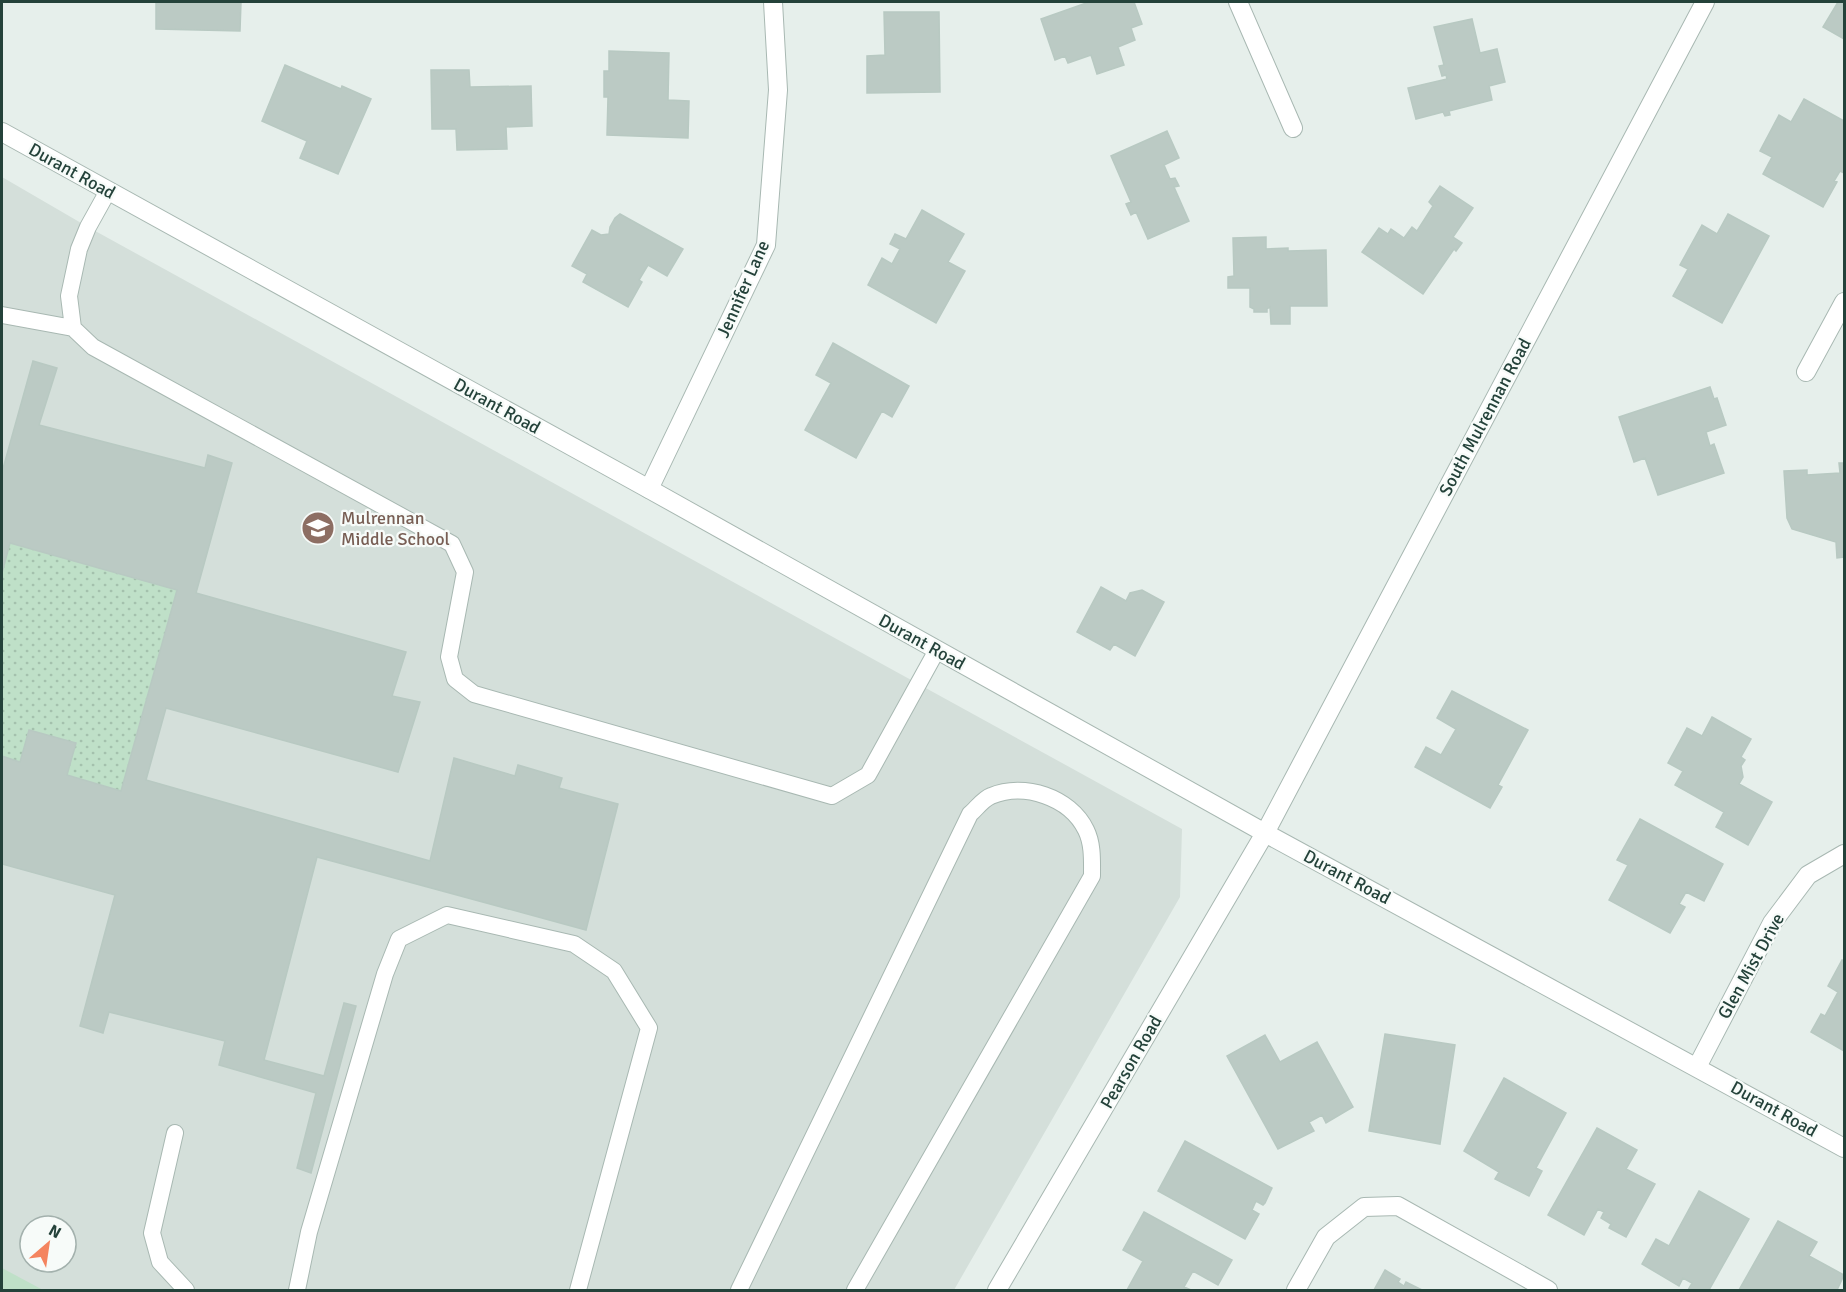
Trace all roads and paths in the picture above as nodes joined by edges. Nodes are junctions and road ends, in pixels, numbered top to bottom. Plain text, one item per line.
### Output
1 (773, 2) edge
2 (1238, 2) edge
3 (1705, 2) edge
4 (1293, 128) dead end
5 (2, 132) edge
6 (108, 191) junction
7 (1845, 302) edge
8 (2, 315) edge
9 (73, 328) junction
10 (1806, 372) dead end
11 (649, 489) junction
12 (937, 650) junction
13 (1265, 833) junction
14 (1845, 854) edge
15 (1697, 1067) junction
16 (175, 1133) dead end
17 (1845, 1148) edge
18 (186, 1290) edge
19 (297, 1290) edge
20 (578, 1290) edge
21 (740, 1290) edge
22 (855, 1290) edge
23 (997, 1290) edge
24 (1296, 1290) edge
25 (1548, 1290) edge

1 - 11 street, Jennifer Lane
2 - 4 street
3 - 13 street, South Mulrennan Road
5 - 6 street, Durant Road
6 - 9 lane
6 - 11 street, Durant Road
7 - 10 street
8 - 9 lane
9 - 12 lane
11 - 12 street, Durant Road
12 - 13 street, Durant Road
13 - 15 street, Durant Road
13 - 23 street, Pearson Road
14 - 15 street, Glen Mist Drive
15 - 17 street, Durant Road
16 - 18 lane
19 - 20 lane
21 - 22 lane
24 - 25 street

